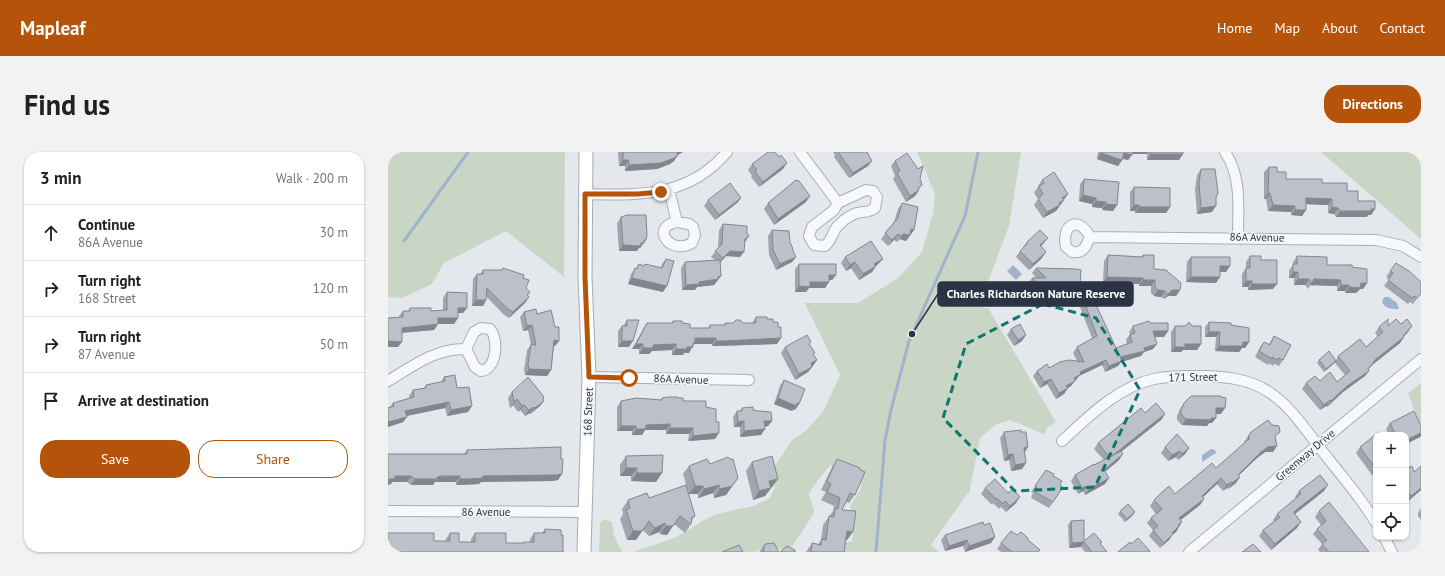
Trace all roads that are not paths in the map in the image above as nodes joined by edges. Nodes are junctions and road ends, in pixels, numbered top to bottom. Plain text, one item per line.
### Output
1 (586, 152) edge
2 (727, 152) edge
3 (800, 152) edge
4 (1225, 152) edge
5 (668, 190) junction
6 (585, 194) junction
7 (838, 203) junction
8 (677, 222) dead end
9 (1090, 237) dead end
10 (1238, 237) junction
11 (1421, 257) edge
12 (466, 349) dead end
13 (1421, 359) edge
14 (589, 377) junction
15 (749, 380) dead end
16 (388, 381) edge
17 (1062, 441) dead end
18 (1317, 445) junction
19 (388, 512) edge
20 (584, 512) junction
21 (1373, 519) edge
22 (1386, 540) edge
23 (584, 552) edge
24 (1189, 552) edge
25 (1392, 552) edge

1 - 6 main road, 168 Street
2 - 5 street
3 - 7 street
4 - 10 street
5 - 6 street
5 - 8 street
6 - 14 main road, 168 Street
7 - 7 street
9 - 10 street, 86A Avenue
10 - 11 street, 86A Avenue
12 - 16 street
13 - 18 street, Greenway Drive
14 - 15 street, 86A Avenue
14 - 20 main road, 168 Street
17 - 18 street, 171 Street
18 - 21 street, 171 Street
18 - 24 street, Greenway Drive
19 - 20 street, 86 Avenue
20 - 23 main road, 168 Street
22 - 25 street

